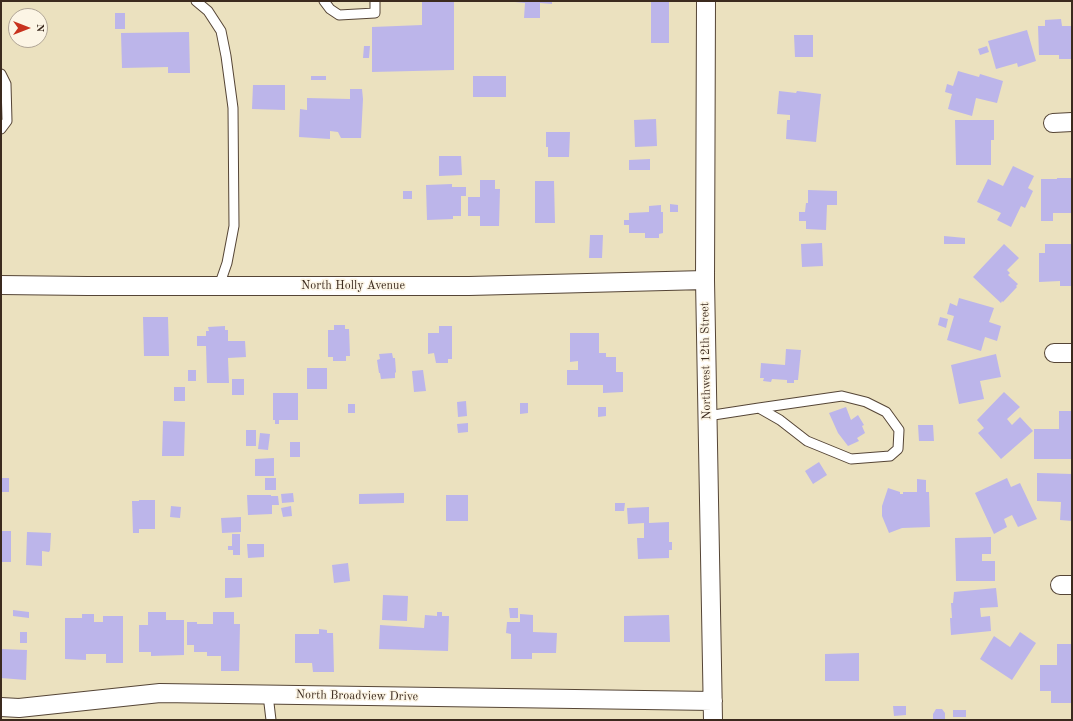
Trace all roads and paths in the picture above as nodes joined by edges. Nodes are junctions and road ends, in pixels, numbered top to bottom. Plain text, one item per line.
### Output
1 (196, 1) edge
2 (324, 1) edge
3 (375, 1) edge
4 (706, 1) edge
5 (1, 74) edge
6 (1072, 122) edge
7 (1053, 123) dead end
8 (1, 129) edge
9 (705, 280) junction
10 (1, 285) edge
11 (219, 286) junction
12 (1054, 353) dead end
13 (1072, 353) edge
14 (759, 408) junction
15 (707, 416) junction
16 (268, 695) junction
17 (713, 701) junction
18 (1, 707) edge
19 (271, 720) edge
20 (712, 720) edge

1 - 11 lane
2 - 3 lane
4 - 9 street, Northwest 12th Street
5 - 8 lane
6 - 7 street
9 - 11 street, North Holly Avenue
9 - 15 street, Northwest 12th Street
10 - 11 street, North Holly Avenue
12 - 13 street
14 - 14 lane
14 - 15 lane
15 - 17 street, Northwest 12th Street
16 - 17 street, North Broadview Drive
16 - 18 street, North Broadview Drive
16 - 19 lane
17 - 20 street, Northwest 12th Street

